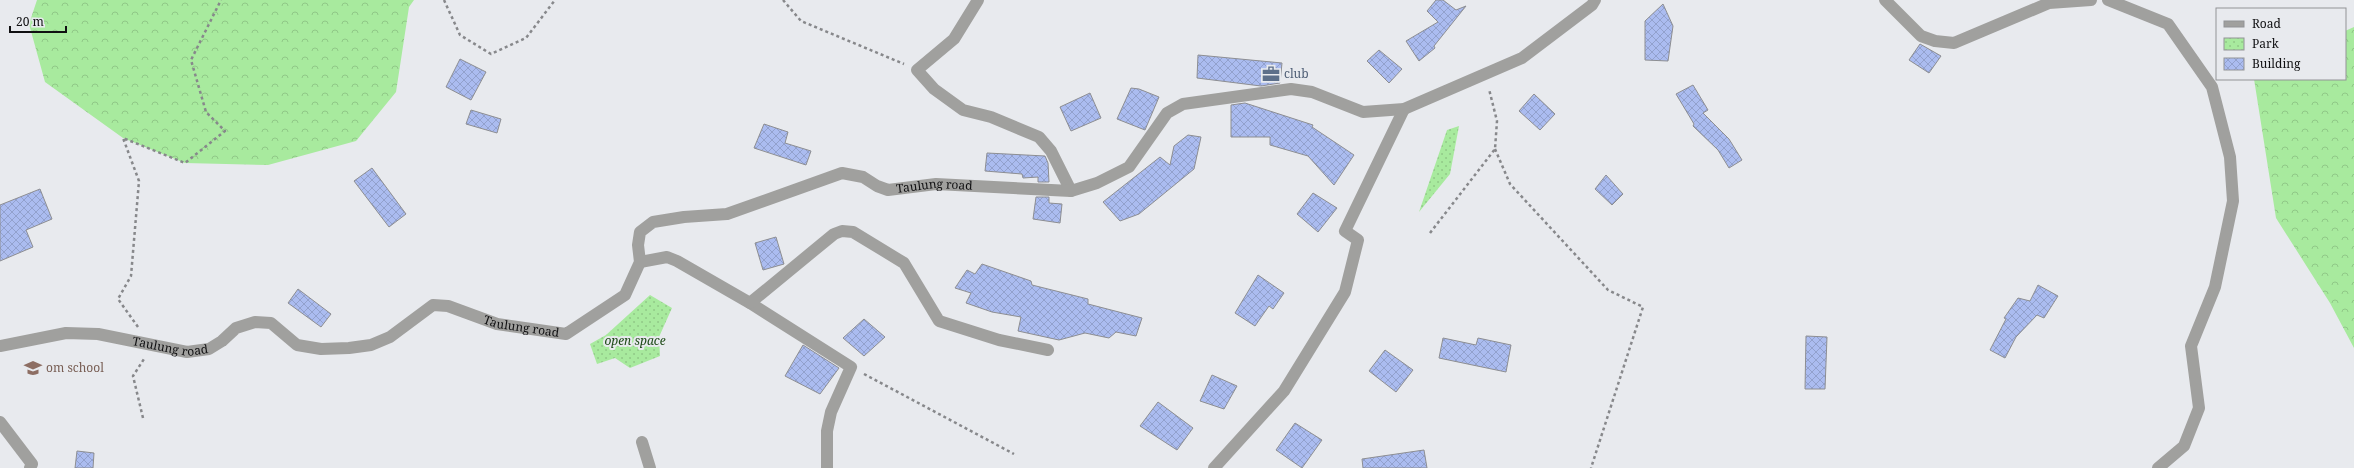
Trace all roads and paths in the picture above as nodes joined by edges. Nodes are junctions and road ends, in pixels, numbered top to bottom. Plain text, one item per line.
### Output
1 (221, 0) edge
2 (444, 0) edge
3 (556, 0) edge
4 (783, 0) edge
5 (978, 0) edge
6 (1595, 0) edge
7 (1884, 0) edge
8 (2091, 0) edge
9 (2108, 0) edge
10 (917, 70) junction
11 (1486, 74) junction
12 (1404, 109) junction
13 (1495, 149) junction
14 (1071, 191) junction
15 (1430, 233) dead end
16 (640, 262) junction
17 (750, 303) junction
18 (0, 346) edge
19 (152, 346) junction
20 (1048, 350) dead end
21 (851, 367) junction
22 (143, 418) dead end
23 (0, 422) edge
24 (642, 442) dead end
25 (1014, 454) dead end
26 (30, 468) edge
27 (650, 468) edge
28 (827, 468) edge
29 (1214, 468) edge
30 (1591, 468) edge
31 (2158, 468) edge

1 - 19 path
2 - 3 path
4 - 10 path
5 - 10 street
6 - 11 street
7 - 8 street
9 - 31 street
10 - 14 street
11 - 12 street
11 - 13 path
12 - 14 street
12 - 29 street
13 - 15 path
13 - 30 path
14 - 16 street, Taulung road
16 - 17 street
16 - 19 street, Taulung road
17 - 20 street
17 - 21 street
18 - 19 street, Taulung road
19 - 22 path
21 - 25 path
21 - 28 street
23 - 26 street
24 - 27 street

